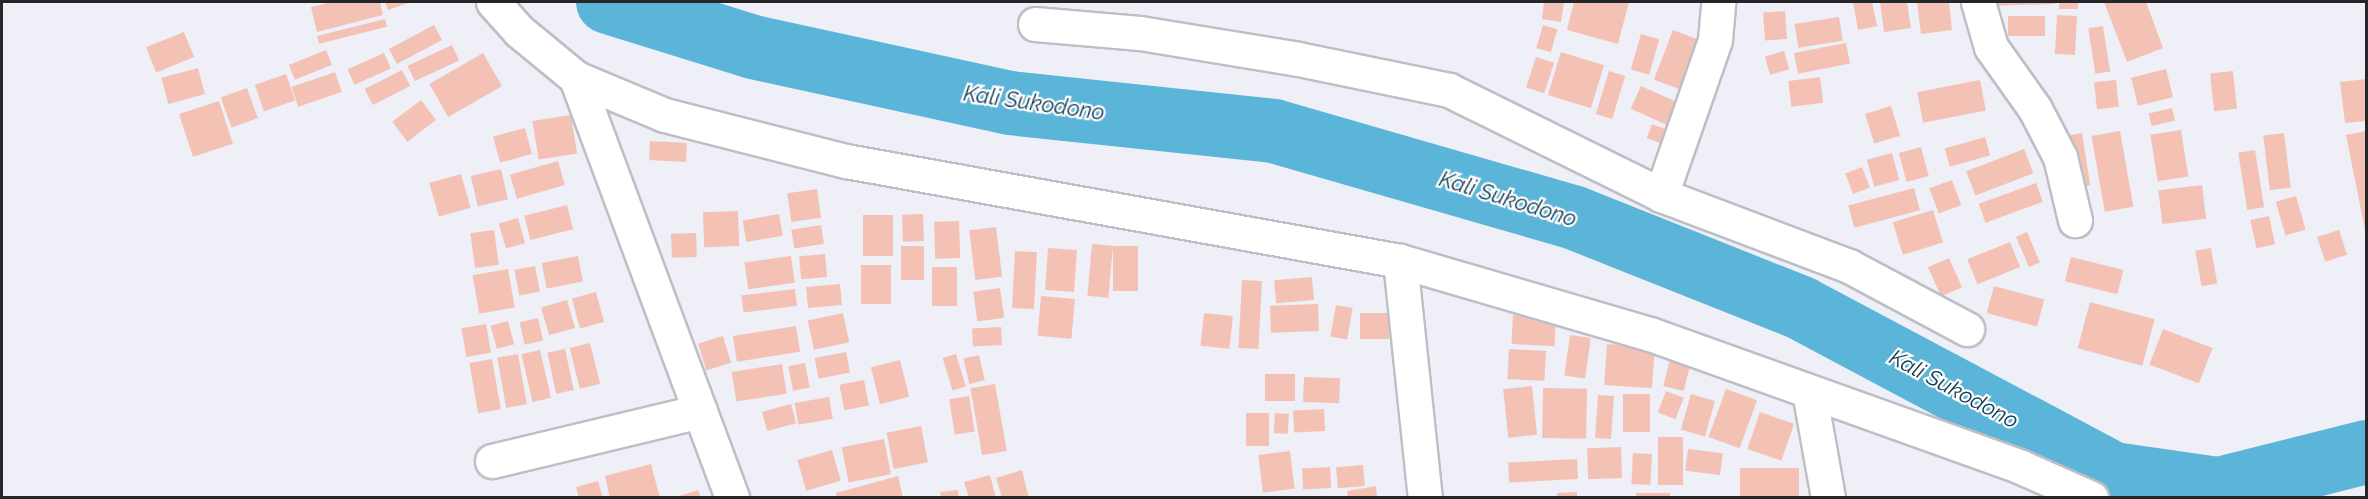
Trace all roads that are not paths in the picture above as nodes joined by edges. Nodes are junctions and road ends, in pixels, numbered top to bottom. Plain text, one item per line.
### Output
1 (493, 2) edge
2 (1718, 2) edge
3 (1978, 2) edge
4 (1035, 24) dead end
5 (576, 78) junction
6 (1661, 195) junction
7 (2075, 220) dead end
8 (1400, 261) junction
9 (1967, 329) dead end
10 (1809, 391) junction
11 (700, 411) junction
12 (492, 461) dead end
13 (732, 498) edge
14 (1425, 498) edge
15 (1828, 498) edge
16 (2091, 498) edge

1 - 5 street
2 - 6 street
3 - 7 street
4 - 6 street
5 - 8 street
5 - 11 street
6 - 9 street
8 - 10 street
8 - 14 street
10 - 15 street
10 - 16 street
11 - 12 street
11 - 13 street

